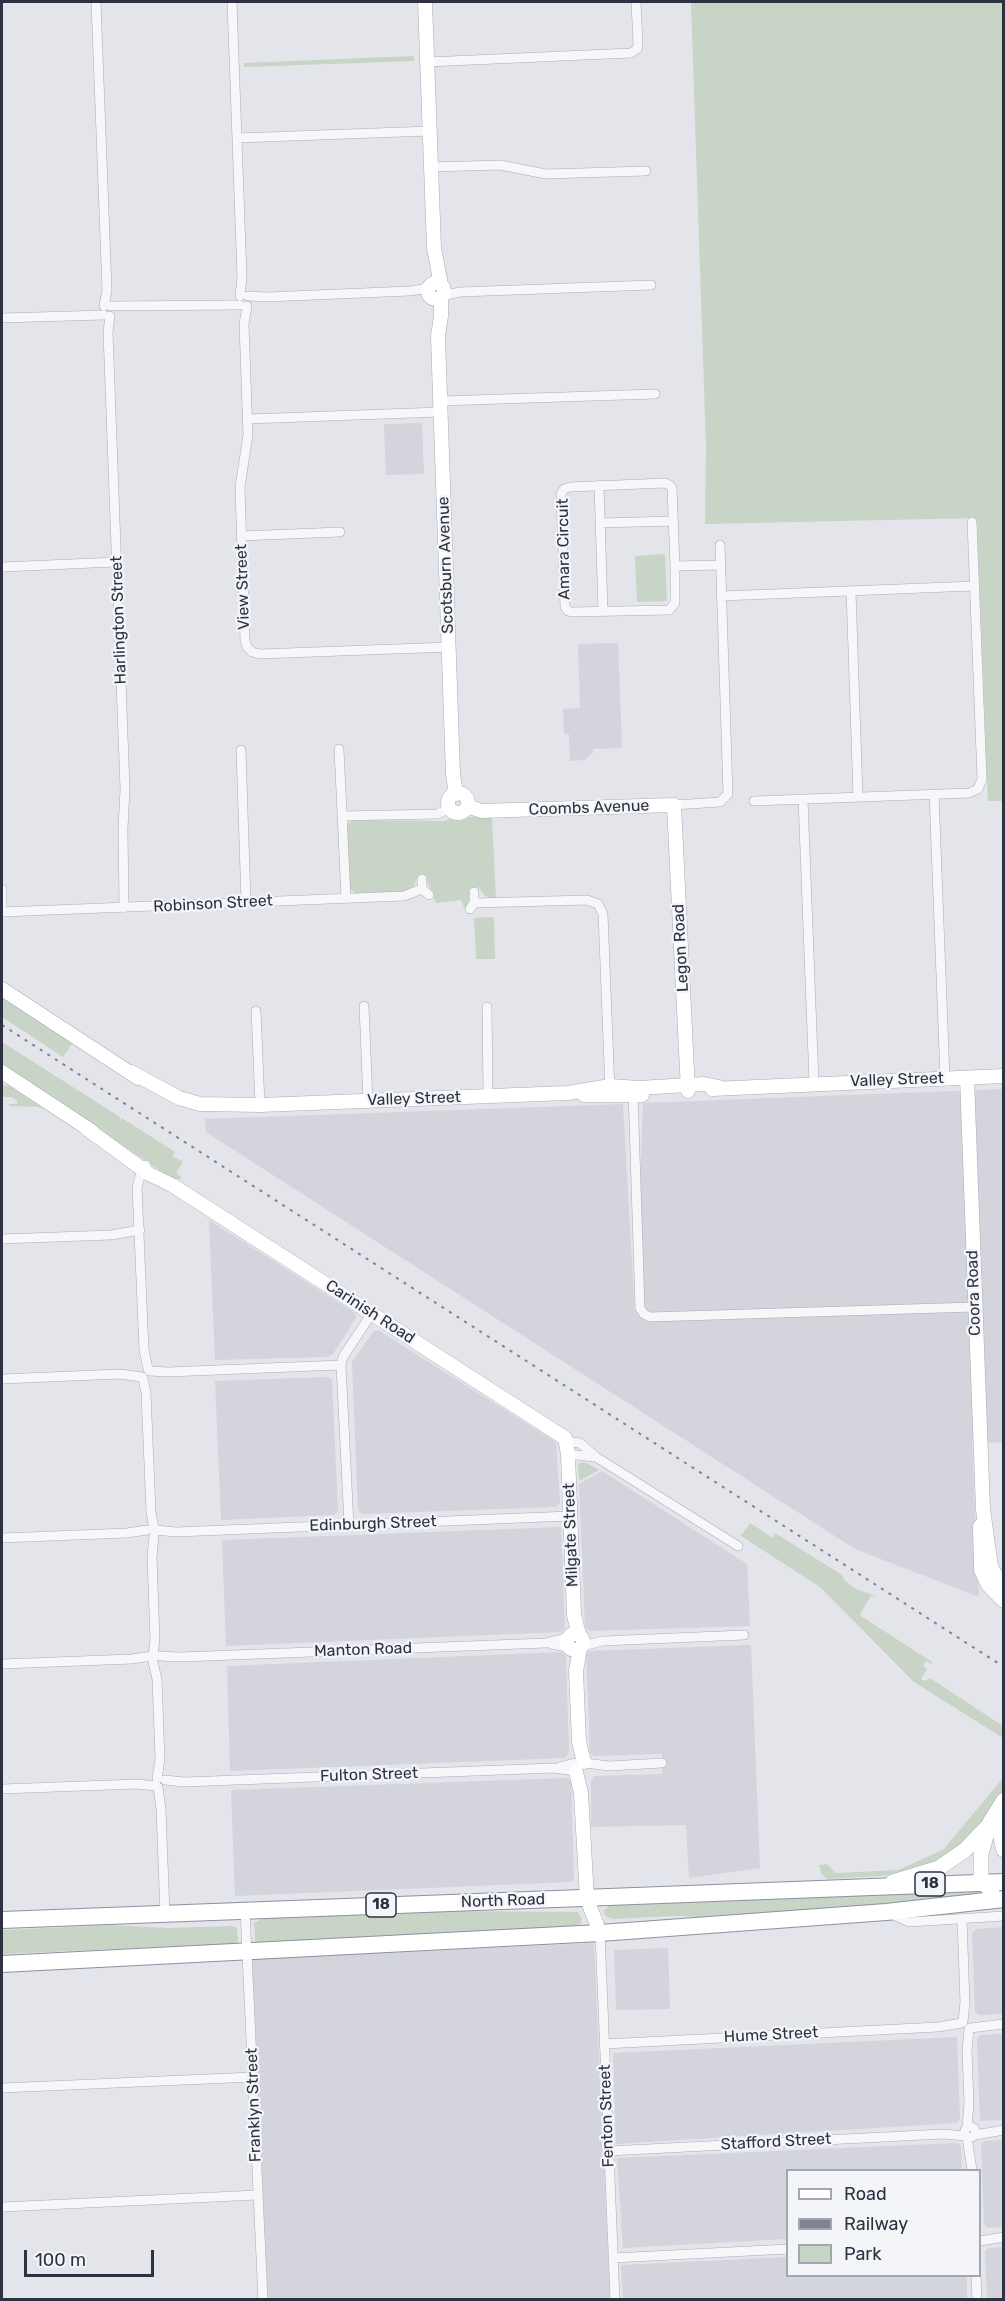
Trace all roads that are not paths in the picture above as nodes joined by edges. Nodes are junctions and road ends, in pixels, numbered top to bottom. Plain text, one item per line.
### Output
1 (96, 2) edge
2 (232, 2) edge
3 (425, 2) edge
4 (636, 2) edge
5 (427, 62) junction
6 (430, 131) junction
7 (237, 138) junction
8 (431, 168) junction
9 (646, 171) dead end
10 (651, 285) dead end
11 (436, 292) junction
12 (244, 301) junction
13 (107, 311) junction
14 (2, 318) edge
15 (655, 394) dead end
16 (440, 407) junction
17 (248, 419) junction
18 (599, 485) junction
19 (673, 521) junction
20 (972, 522) dead end
21 (600, 523) junction
22 (340, 532) dead end
23 (241, 536) junction
24 (720, 545) dead end
25 (116, 562) junction
26 (720, 565) junction
27 (675, 566) junction
28 (2, 567) edge
29 (974, 586) junction
30 (851, 591) junction
31 (721, 596) junction
32 (603, 612) junction
33 (449, 647) junction
34 (339, 749) dead end
35 (241, 750) dead end
36 (456, 794) junction
37 (934, 794) junction
38 (858, 797) junction
39 (803, 799) junction
40 (754, 801) dead end
41 (674, 805) junction
42 (468, 806) junction
43 (450, 809) junction
44 (342, 816) junction
45 (424, 888) dead end
46 (2, 889) edge
47 (474, 892) dead end
48 (345, 898) junction
49 (246, 902) junction
50 (124, 908) junction
51 (2, 912) edge
52 (2, 989) edge
53 (364, 1006) dead end
54 (487, 1007) dead end
55 (256, 1011) dead end
56 (2, 1072) edge
57 (1004, 1076) edge
58 (945, 1078) junction
59 (967, 1078) junction
60 (814, 1083) junction
61 (687, 1088) junction
62 (610, 1091) junction
63 (633, 1092) junction
64 (488, 1096) junction
65 (368, 1101) junction
66 (260, 1105) junction
67 (147, 1169) junction
68 (140, 1234) junction
69 (2, 1239) edge
70 (974, 1307) junction
71 (372, 1313) junction
72 (341, 1365) junction
73 (145, 1374) junction
74 (2, 1379) edge
75 (567, 1447) junction
76 (570, 1516) junction
77 (348, 1525) junction
78 (151, 1533) junction
79 (2, 1538) edge
80 (738, 1546) dead end
81 (988, 1574) junction
82 (1004, 1589) edge
83 (1004, 1600) edge
84 (744, 1635) dead end
85 (575, 1642) junction
86 (156, 1658) junction
87 (2, 1664) edge
88 (662, 1763) dead end
89 (580, 1767) junction
90 (161, 1783) junction
91 (2, 1789) edge
92 (1004, 1800) edge
93 (996, 1824) edge
94 (1004, 1850) edge
95 (983, 1882) junction
96 (1004, 1882) edge
97 (876, 1887) junction
98 (1004, 1890) edge
99 (587, 1899) junction
100 (1004, 1899) edge
101 (245, 1910) junction
102 (886, 1912) junction
103 (165, 1914) junction
104 (1004, 1916) edge
105 (962, 1919) junction
106 (2, 1920) edge
107 (600, 1933) junction
108 (248, 1952) junction
109 (2, 1964) edge
110 (1004, 2024) edge
111 (966, 2026) junction
112 (604, 2044) junction
113 (253, 2077) junction
114 (2, 2088) edge
115 (1001, 2130) edge
116 (970, 2132) junction
117 (608, 2151) junction
118 (972, 2169) edge
119 (257, 2195) junction
120 (2, 2207) edge
121 (981, 2235) edge
122 (1002, 2237) edge
123 (981, 2241) edge
124 (786, 2249) edge
125 (613, 2258) junction
126 (976, 2277) edge
127 (263, 2300) edge
128 (615, 2300) edge
129 (977, 2300) edge

1 - 13 street, Harlington Street
2 - 7 street, View Street
3 - 5 street, Scotsburn Avenue
4 - 5 street
5 - 6 street, Scotsburn Avenue
6 - 7 street
6 - 8 street, Scotsburn Avenue
7 - 12 street, View Street
8 - 9 street
8 - 11 street, Scotsburn Avenue
10 - 11 street
11 - 12 street
11 - 16 street, Scotsburn Avenue
12 - 13 street
12 - 17 street, View Street
13 - 14 street
13 - 25 street, Harlington Street
15 - 16 street
16 - 17 street
16 - 33 street, Scotsburn Avenue
17 - 23 street, View Street
18 - 19 street, Amara Circuit
18 - 21 street
18 - 32 street, Amara Circuit
19 - 21 street
19 - 27 street, Amara Circuit
20 - 29 street
21 - 32 street
22 - 23 street
23 - 33 street, View Street
24 - 26 street
25 - 28 street
25 - 50 street, Harlington Street
26 - 27 street
26 - 31 street
27 - 32 street, Amara Circuit
29 - 30 street
29 - 37 street
30 - 31 street
30 - 38 street
31 - 41 street, Coombs Avenue
33 - 36 street, Scotsburn Avenue
34 - 44 street
35 - 49 street
36 - 42 street
36 - 43 street
37 - 38 street
37 - 58 street
38 - 39 street
39 - 40 street
39 - 60 street
41 - 42 street, Coombs Avenue
41 - 61 street, Legon Road
42 - 43 street
43 - 44 street
44 - 48 street
45 - 48 street, Robinson Street
46 - 51 street
47 - 62 street
48 - 49 street, Robinson Street
49 - 50 street, Robinson Street
50 - 51 street, Robinson Street
52 - 66 street, Valley Street
53 - 65 street
54 - 64 street
55 - 66 street
56 - 67 street, Carinish Road
57 - 59 street, Valley Street
58 - 59 street, Valley Street
58 - 60 street, Valley Street
59 - 70 street, Coora Road
60 - 61 street, Valley Street
61 - 63 street, Valley Street
62 - 63 street, Valley Street
62 - 64 street, Valley Street
63 - 70 street
64 - 65 street, Valley Street
65 - 66 street, Valley Street
67 - 68 street
67 - 71 street, Carinish Road
68 - 69 street
68 - 73 street
70 - 81 street, Coora Road
71 - 72 street
71 - 75 street, Carinish Road
72 - 73 street
72 - 77 street
73 - 74 street
73 - 78 street
75 - 76 street, Milgate Street
75 - 80 street
76 - 77 street, Edinburgh Street
76 - 85 street, Milgate Street
77 - 78 street, Edinburgh Street
78 - 79 street, Edinburgh Street
78 - 86 street
81 - 82 street
81 - 83 street
84 - 85 street, Manton Road
85 - 86 street, Manton Road
85 - 89 street, Milgate Street
86 - 87 street, Manton Road
86 - 90 street
88 - 89 street, Fulton Street
89 - 90 street, Fulton Street
89 - 99 street, Milgate Street
90 - 91 street, Fulton Street
90 - 103 street
92 - 93 main road
93 - 94 main road
93 - 95 main road
93 - 97 main road
95 - 96 highway, North Road / 18
95 - 97 highway, North Road / 18
95 - 98 main road
97 - 99 highway, North Road / 18
99 - 101 highway, North Road / 18
99 - 107 street, Milgate Street
100 - 102 highway, 18
101 - 103 highway, North Road / 18
101 - 108 street, Franklyn Street
102 - 105 street
102 - 107 highway, 18
103 - 106 highway, North Road / 18
104 - 105 street
105 - 111 street
107 - 108 highway, 18
107 - 112 street, Fenton Street
108 - 109 highway, 18
108 - 113 street, Franklyn Street
110 - 111 street, Hume Street
111 - 112 street, Hume Street
111 - 116 street
112 - 117 street, Fenton Street
113 - 114 street
113 - 119 street, Franklyn Street
115 - 116 street, Stafford Street
116 - 117 street, Stafford Street
116 - 118 street
117 - 125 street, Fenton Street
119 - 120 street
119 - 127 street, Franklyn Street
121 - 122 street
122 - 123 street
124 - 125 street
125 - 128 street, Fenton Street
126 - 129 street

